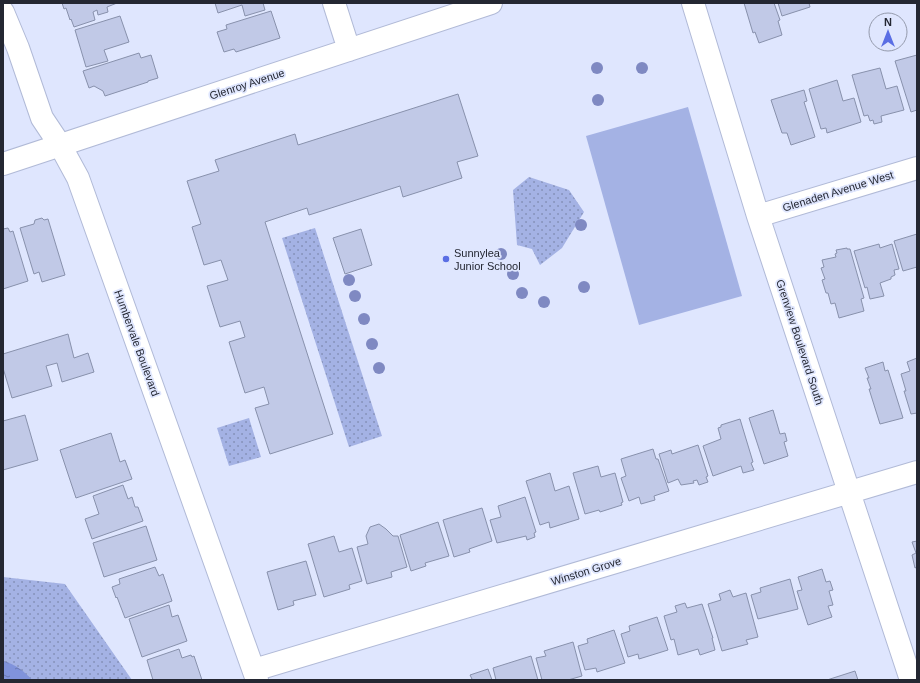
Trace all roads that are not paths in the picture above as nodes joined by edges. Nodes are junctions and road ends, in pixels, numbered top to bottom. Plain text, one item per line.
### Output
1 (334, 3) edge
2 (491, 3) edge
3 (693, 3) edge
4 (3, 12) edge
5 (349, 50) junction
6 (60, 145) junction
7 (3, 164) edge
8 (917, 168) edge
9 (758, 216) junction
10 (917, 472) edge
11 (850, 492) junction
12 (256, 675) edge
13 (911, 680) edge

1 - 5 street
2 - 5 street, Glenroy Avenue
3 - 9 street, Grenview Boulevard South
4 - 6 street, Humbervale Boulevard
5 - 6 street, Glenroy Avenue
6 - 7 street, Glenroy Avenue
6 - 12 street, Humbervale Boulevard
8 - 9 street, Glenaden Avenue West
9 - 11 street, Grenview Boulevard South
10 - 11 street, Winston Grove
11 - 12 street, Winston Grove
11 - 13 street, Grenview Boulevard South

